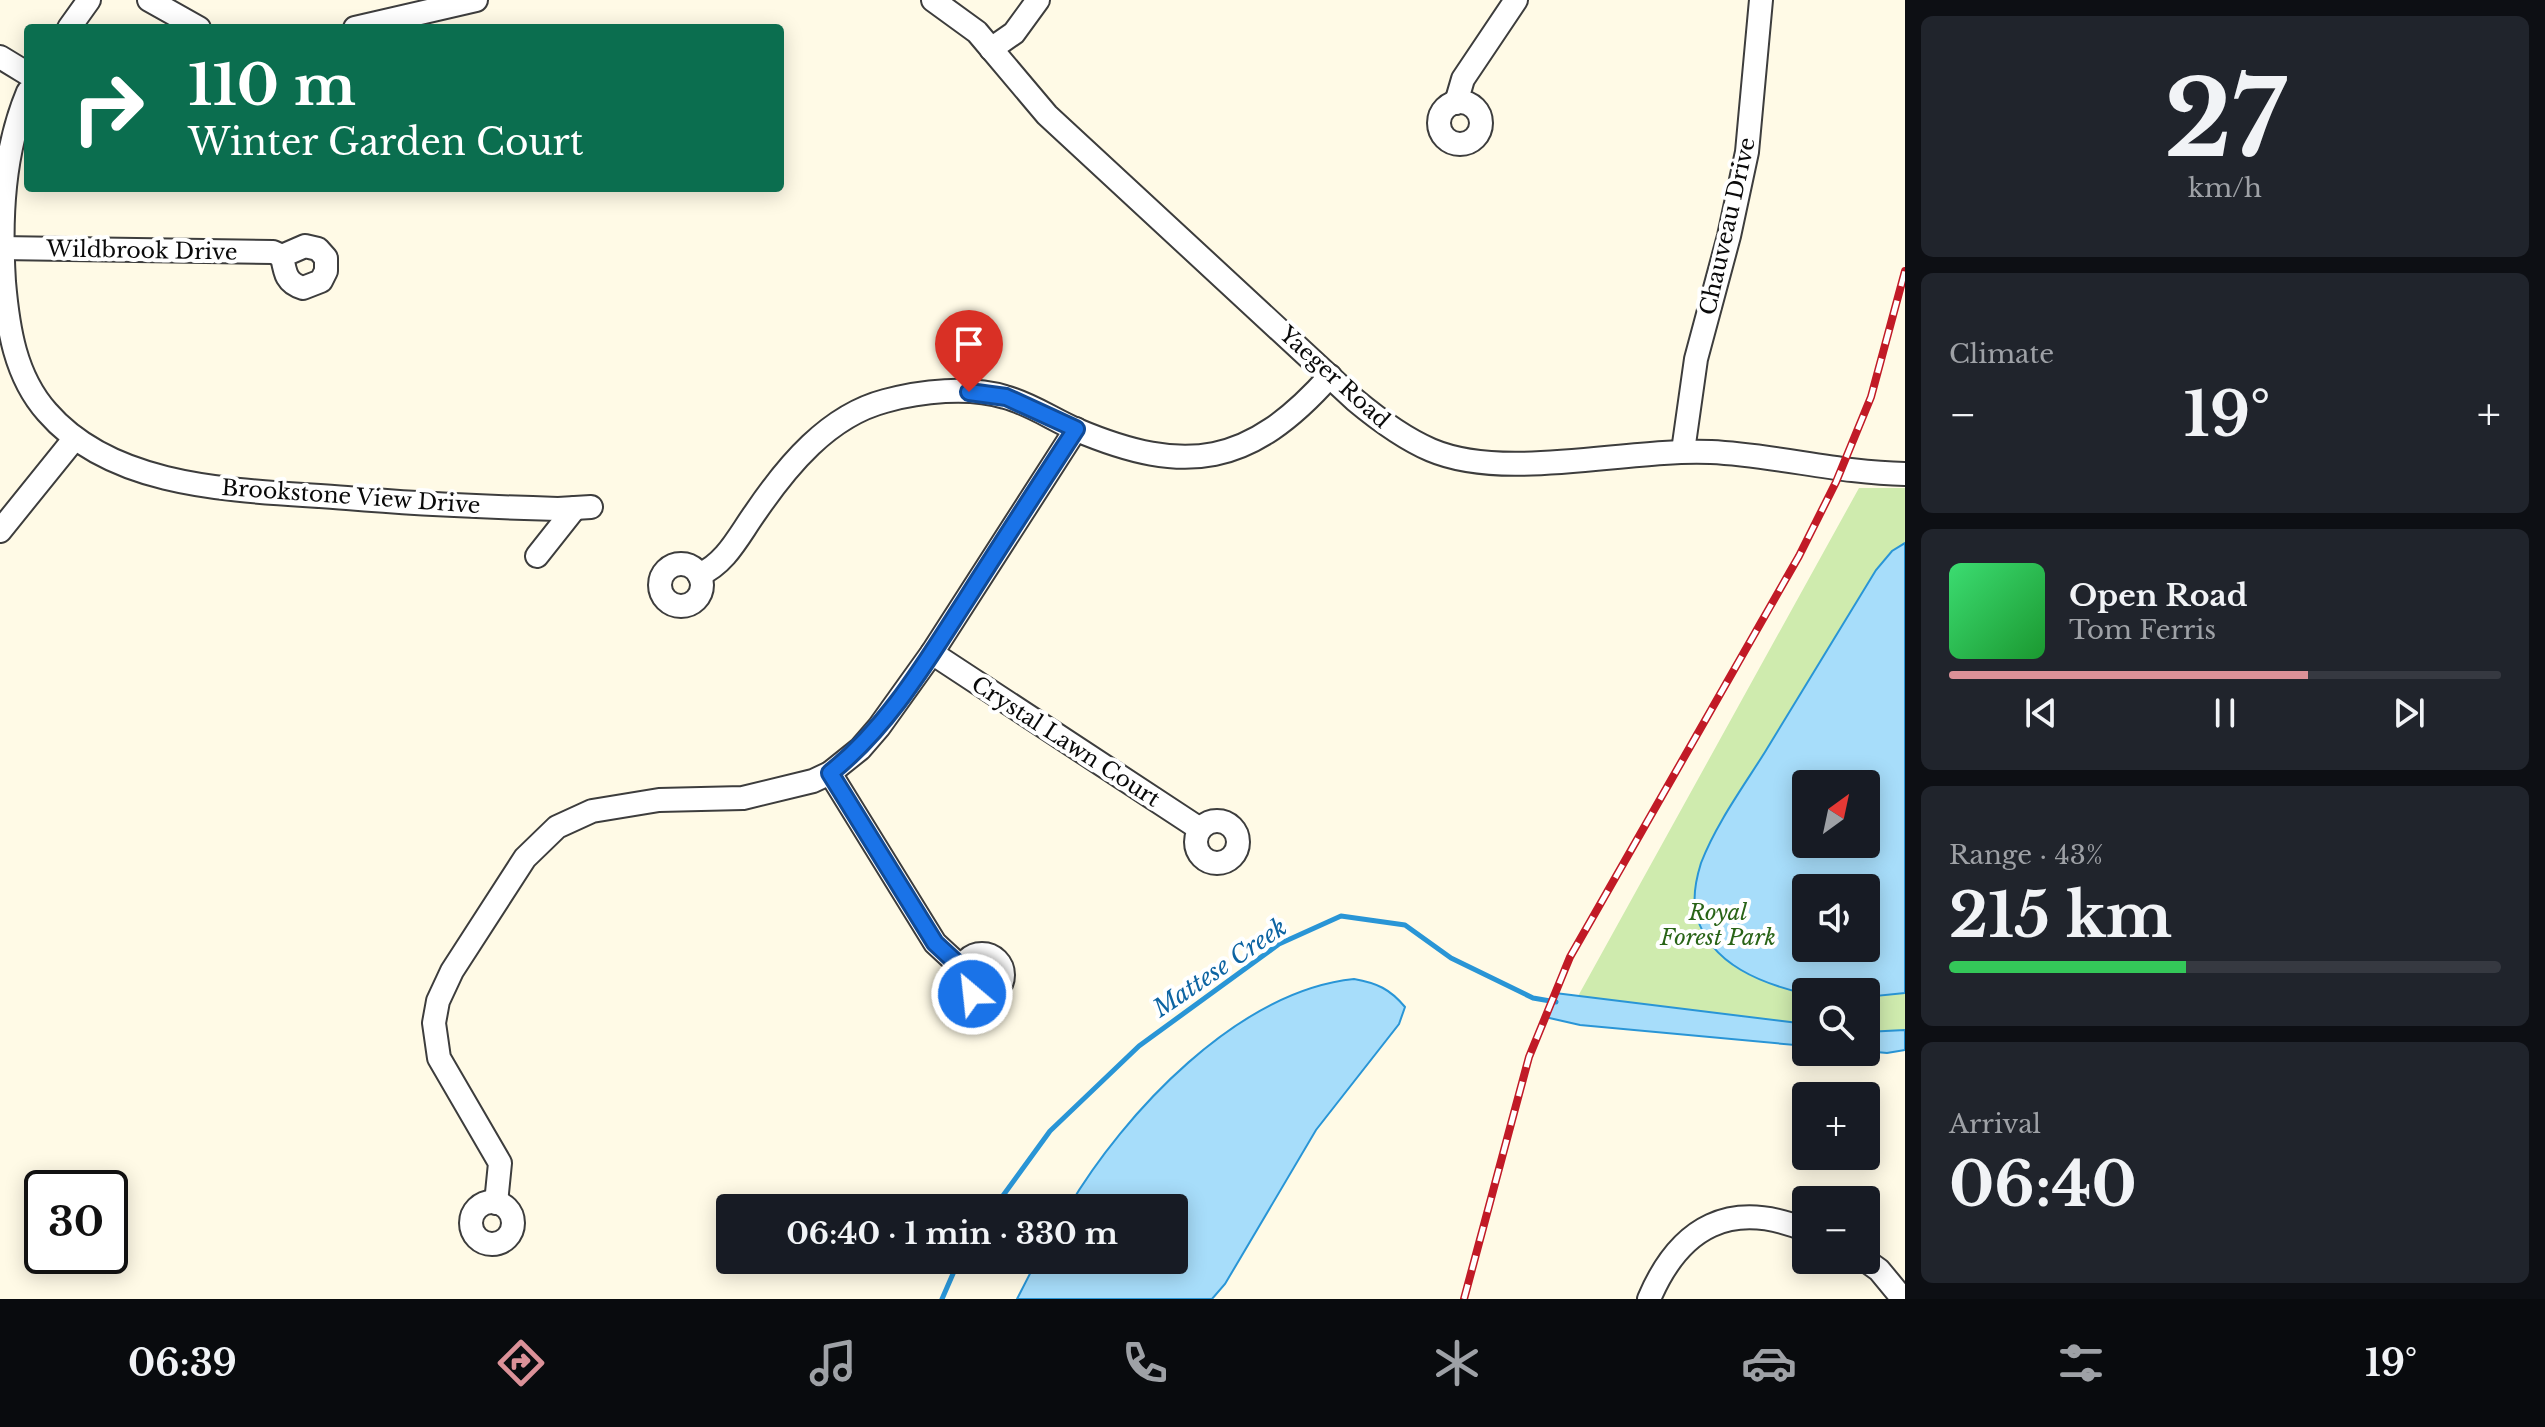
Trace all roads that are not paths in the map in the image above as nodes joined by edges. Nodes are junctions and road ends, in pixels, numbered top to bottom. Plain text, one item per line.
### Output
1 (89, 0) edge
2 (149, 0) edge
3 (476, 0) edge
4 (933, 0) edge
5 (1038, 0) edge
6 (1516, 0) edge
7 (1761, 0) edge
8 (72, 24) edge
9 (192, 24) edge
10 (372, 24) edge
11 (991, 49) junction
12 (0, 57) edge
13 (24, 72) edge
14 (1456, 103) dead end
15 (24, 105) edge
16 (0, 248) edge
17 (282, 256) dead end
18 (1330, 376) junction
19 (1076, 429) junction
20 (75, 438) junction
21 (1683, 451) junction
22 (1905, 474) edge
23 (0, 531) edge
24 (537, 556) dead end
25 (699, 575) dead end
26 (932, 653) junction
27 (830, 773) junction
28 (1200, 829) dead end
29 (962, 968) dead end
30 (496, 1203) dead end
31 (1792, 1224) edge
32 (1880, 1271) edge
33 (1649, 1299) edge
34 (1903, 1299) edge

1 - 8 street
2 - 9 street
3 - 10 street
4 - 11 street, Yaeger Road
5 - 11 street
6 - 14 street
7 - 21 street, Chauveau Drive
11 - 18 street, Yaeger Road
12 - 13 street
15 - 16 street, Brookstone View Drive
16 - 17 street, Wildbrook Drive
16 - 20 street, Brookstone View Drive
18 - 19 street
18 - 21 street, Yaeger Road
19 - 25 street
19 - 26 street
20 - 23 street
20 - 24 street, Brookstone View Drive
21 - 22 street, Yaeger Road
26 - 27 street
26 - 28 street, Crystal Lawn Court
27 - 29 street
27 - 30 street
31 - 33 street
32 - 34 street

